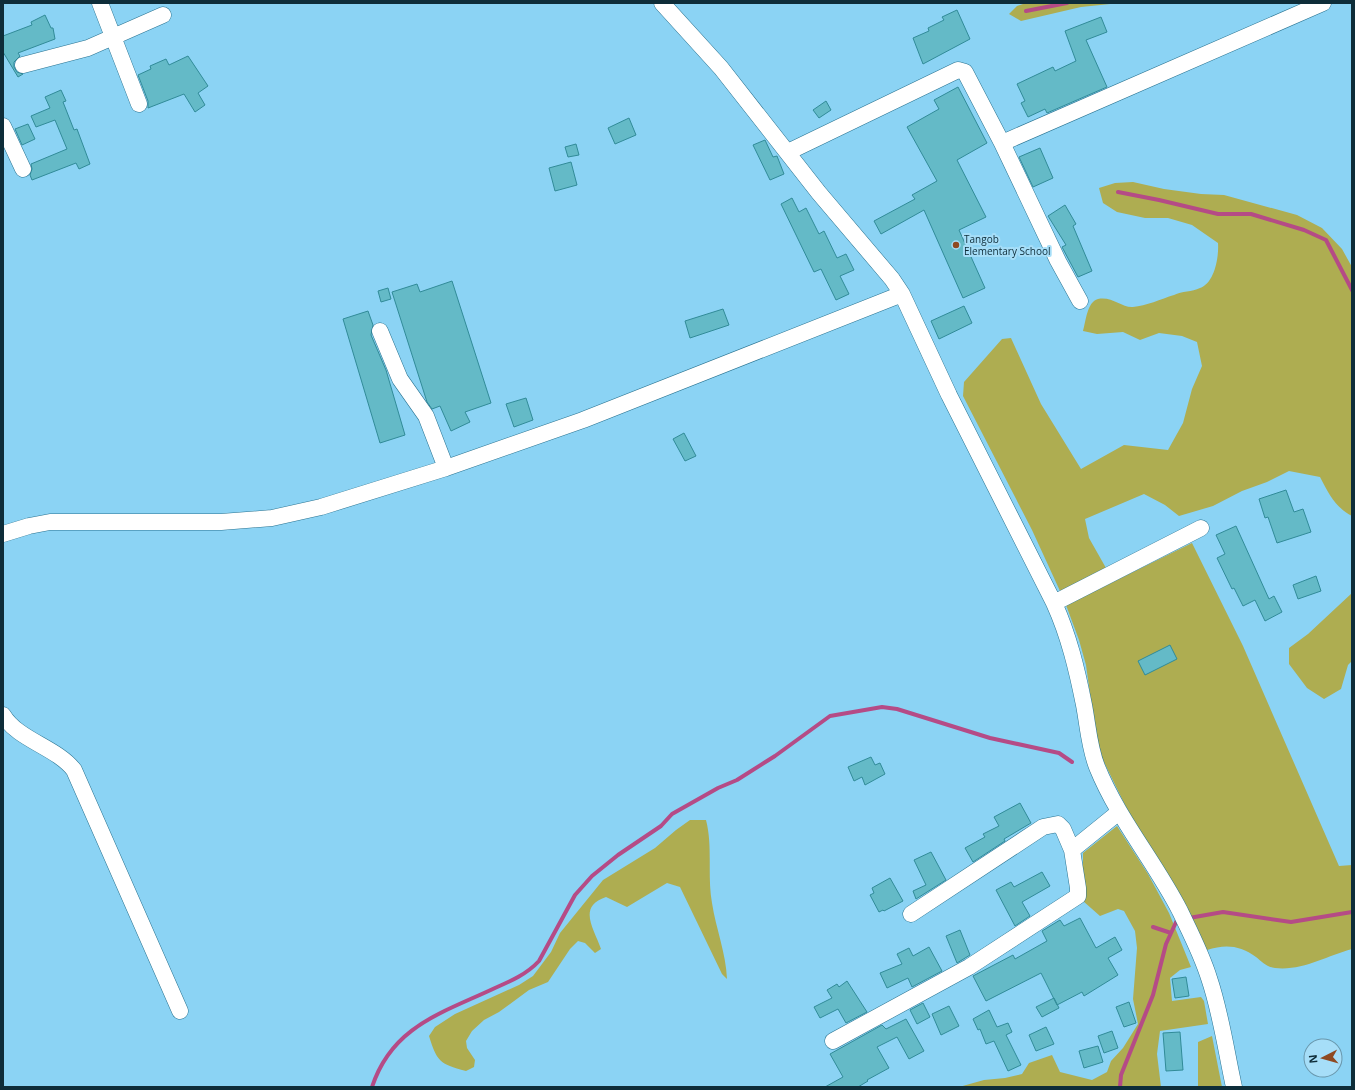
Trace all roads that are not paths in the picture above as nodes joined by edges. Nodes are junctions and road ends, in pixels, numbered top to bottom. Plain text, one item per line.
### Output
1 (100, 3) edge
2 (662, 3) edge
3 (1323, 3) edge
4 (162, 15) dead end
5 (113, 38) junction
6 (23, 65) dead end
7 (139, 104) dead end
8 (3, 126) edge
9 (1002, 143) junction
10 (788, 152) junction
11 (23, 169) dead end
12 (902, 294) junction
13 (1080, 301) dead end
14 (380, 331) dead end
15 (446, 468) junction
16 (1201, 528) dead end
17 (3, 534) edge
18 (1054, 603) junction
19 (3, 715) edge
20 (1119, 812) junction
21 (1072, 850) junction
22 (911, 914) dead end
23 (180, 1011) dead end
24 (833, 1041) dead end
25 (1234, 1087) edge

1 - 5 street
2 - 10 street
3 - 9 street
4 - 5 street
5 - 6 street
5 - 7 street
8 - 11 street
9 - 10 street
9 - 13 street
10 - 12 street
12 - 15 street
12 - 18 street
14 - 15 street
15 - 17 street
16 - 18 street
18 - 20 street
19 - 23 street
20 - 21 street
20 - 25 street
21 - 22 street
21 - 24 street

